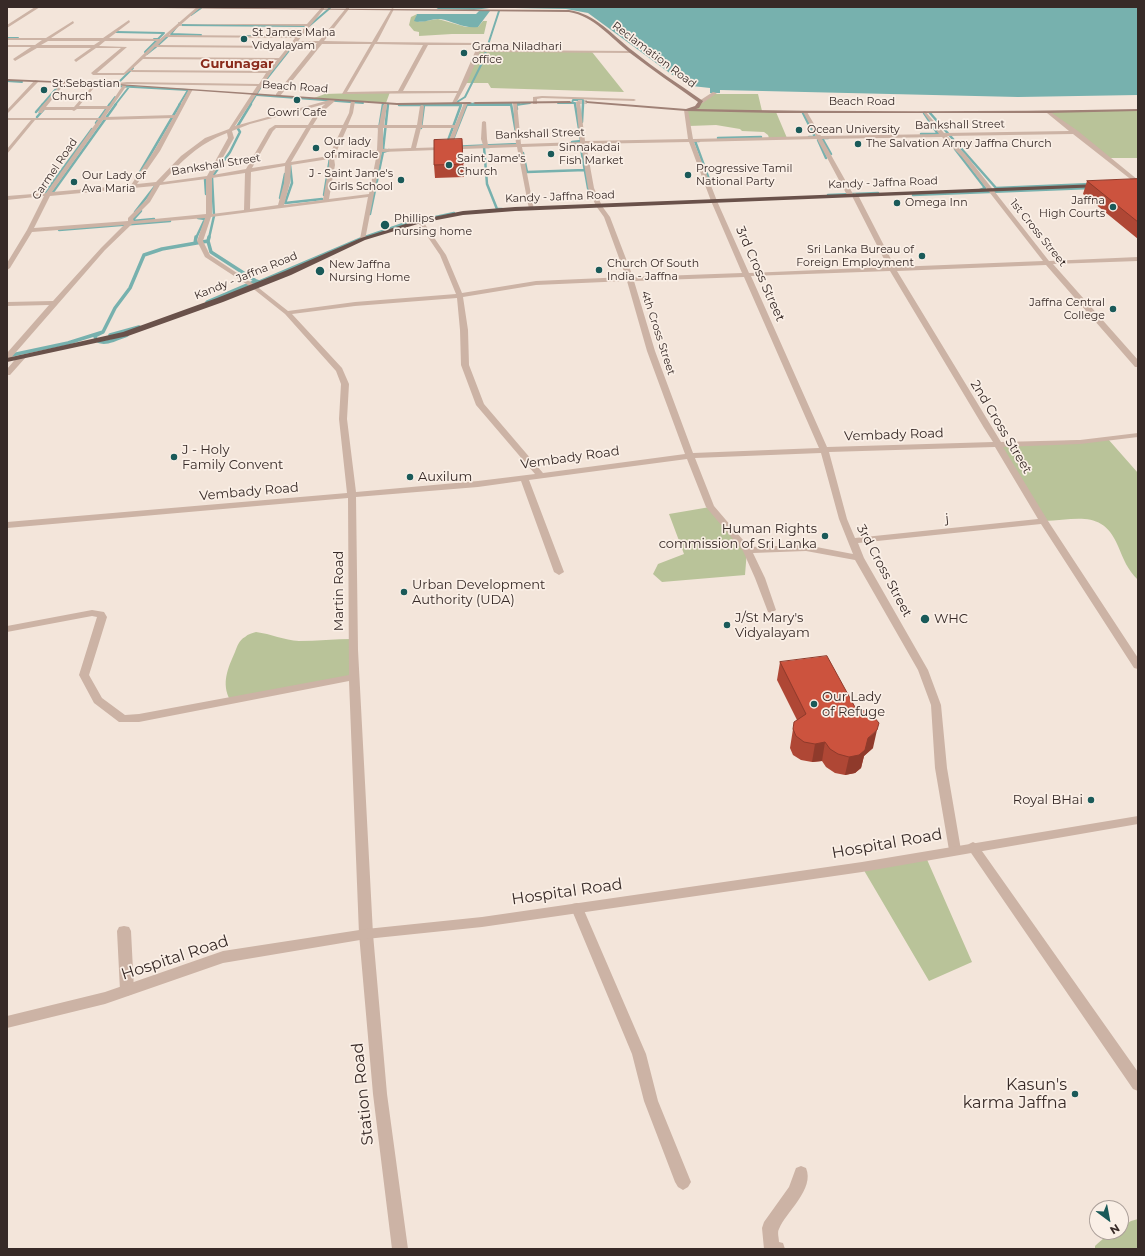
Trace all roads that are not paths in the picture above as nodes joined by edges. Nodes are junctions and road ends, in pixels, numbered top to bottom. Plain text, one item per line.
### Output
1 (38, 7) edge
2 (53, 7) edge
3 (199, 7) edge
4 (323, 8) junction
5 (348, 8) junction
6 (392, 9) junction
7 (129, 21) dead end
8 (73, 22) dead end
9 (184, 24) tunnel mouth
10 (307, 25) junction
11 (7, 27) edge
12 (166, 36) junction
13 (299, 37) junction
14 (7, 39) edge
15 (46, 39) junction
16 (104, 40) junction
17 (160, 40) junction
18 (294, 42) junction
19 (321, 42) junction
20 (374, 43) junction
21 (426, 44) junction
22 (7, 46) edge
23 (36, 46) junction
24 (154, 46) junction
25 (290, 46) junction
26 (95, 47) junction
27 (479, 51) junction
28 (631, 52) junction
29 (144, 58) dead end
30 (280, 59) junction
31 (15, 60) dead end
32 (76, 61) dead end
33 (132, 71) dead end
34 (269, 72) junction
35 (124, 74) junction
36 (7, 80) edge
37 (37, 81) junction
38 (64, 82) junction
39 (95, 84) junction
40 (114, 85) junction
41 (260, 85) junction
42 (125, 86) junction
43 (191, 90) junction
44 (400, 92) junction
45 (459, 92) junction
46 (344, 93) junction
47 (715, 93) dead end
48 (254, 94) junction
49 (278, 96) junction
50 (333, 100) junction
51 (634, 100) dead end
52 (353, 101) junction
53 (7, 102) edge
54 (18, 102) junction
55 (574, 102) joint
56 (587, 102) tunnel mouth
57 (701, 102) junction
58 (454, 103) junction
59 (470, 103) junction
60 (514, 103) junction
61 (535, 103) junction
62 (385, 104) dead end
63 (422, 105) junction
64 (111, 107) junction
65 (76, 108) junction
66 (42, 109) junction
67 (686, 110) junction
68 (1138, 110) edge
69 (805, 112) junction
70 (925, 112) junction
71 (1049, 112) junction
72 (7, 113) edge
73 (177, 116) junction
74 (7, 119) edge
75 (66, 119) junction
76 (101, 119) junction
77 (34, 120) junction
78 (484, 122) dead end
79 (381, 126) junction
80 (420, 126) junction
81 (456, 126) junction
82 (310, 127) junction
83 (344, 128) junction
84 (229, 132) junction
85 (1076, 132) junction
86 (943, 135) junction
87 (820, 138) junction
88 (691, 140) junction
89 (582, 143) junction
90 (519, 145) junction
91 (486, 146) junction
92 (448, 148) junction
93 (413, 150) junction
94 (380, 151) junction
95 (7, 152) edge
96 (331, 157) junction
97 (288, 163) junction
98 (248, 170) junction
99 (209, 177) junction
100 (158, 184) junction
101 (1131, 184) edge
102 (1138, 184) edge
103 (134, 185) junction
104 (1109, 185) edge
105 (991, 190) junction
106 (48, 194) junction
107 (372, 195) junction
108 (852, 195) junction
109 (7, 198) edge
110 (326, 200) junction
111 (714, 201) junction
112 (281, 206) junction
113 (599, 206) junction
114 (532, 209) junction
115 (247, 211) junction
116 (210, 216) junction
117 (420, 221) junction
118 (130, 222) junction
119 (30, 230) junction
120 (363, 239) junction
121 (1138, 259) edge
122 (1048, 263) junction
123 (7, 268) edge
124 (892, 268) junction
125 (746, 275) junction
126 (630, 280) junction
127 (253, 286) junction
128 (460, 296) junction
129 (54, 303) junction
130 (7, 304) edge
131 (287, 313) junction
132 (7, 357) edge
133 (22, 357) junction
134 (7, 360) edge
135 (1138, 364) edge
136 (7, 373) edge
137 (1138, 435) edge
138 (998, 444) junction
139 (824, 450) junction
140 (689, 456) junction
141 (540, 475) junction
142 (524, 477) junction
143 (352, 496) junction
144 (1044, 521) junction
145 (7, 525) edge
146 (853, 541) junction
147 (747, 550) junction
148 (859, 558) junction
149 (559, 572) dead end
150 (771, 610) dead end
151 (7, 629) edge
152 (1138, 666) edge
153 (354, 677) junction
154 (1138, 820) edge
155 (973, 847) junction
156 (955, 850) junction
157 (577, 908) junction
158 (124, 931) dead end
159 (366, 934) junction
160 (127, 990) junction
161 (7, 1022) edge
162 (1138, 1084) edge
163 (801, 1172) dead end
164 (683, 1182) dead end
165 (400, 1249) edge
166 (777, 1249) edge

1 - 11 street
2 - 3 main road, Reclamation Road
3 - 4 main road, Reclamation Road
3 - 12 street
4 - 5 main road, Reclamation Road
4 - 10 street
5 - 6 main road, Reclamation Road
5 - 19 street
6 - 20 street
6 - 28 main road, Reclamation Road
7 - 16 street
8 - 15 street
9 - 10 street
10 - 13 street
12 - 13 street
12 - 17 street
13 - 18 street
14 - 15 street
15 - 16 street
15 - 23 street
16 - 17 street
16 - 26 street
17 - 24 street
18 - 19 street
18 - 25 street
19 - 20 street
19 - 49 street
20 - 21 street
20 - 46 street
21 - 27 street
21 - 44 street
22 - 23 street
23 - 26 street
23 - 31 street
24 - 25 street
24 - 35 street
25 - 30 street
26 - 32 street
26 - 35 street
27 - 28 street
27 - 45 street
28 - 57 main road, Reclamation Road
29 - 30 street
30 - 34 street
33 - 34 street
34 - 41 street
35 - 40 street
36 - 37 main road, Beach Road
37 - 38 main road, Beach Road
37 - 54 street
38 - 39 main road, Beach Road
38 - 66 street
39 - 40 main road, Beach Road
39 - 65 street
40 - 41 street
40 - 42 main road, Beach Road
41 - 48 street
42 - 43 main road, Beach Road
42 - 64 street, Carmel Road
43 - 48 main road, Beach Road
43 - 73 street
44 - 45 street
44 - 46 street
45 - 58 street
46 - 50 street
47 - 57 street
48 - 49 main road, Beach Road
48 - 84 street
49 - 50 main road, Beach Road
50 - 52 main road, Beach Road
50 - 82 street
50 - 84 street
51 - 61 street
52 - 63 main road, Beach Road
52 - 83 street
53 - 54 street
54 - 72 street
55 - 61 main road, Beach Road
55 - 89 street, 4th Cross Street
56 - 67 main road, Beach Road
57 - 67 main road, Reclamation Road
58 - 59 main road, Beach Road
58 - 63 main road, Beach Road
59 - 60 main road, Beach Road
59 - 81 street
60 - 61 main road, Beach Road
60 - 90 street
62 - 79 street
63 - 80 street
64 - 65 street
64 - 76 street, Carmel Road
65 - 66 street
65 - 75 street
66 - 77 street
67 - 69 main road, Beach Road
67 - 88 street, 3rd Cross Street
68 - 71 main road, Beach Road
69 - 70 main road, Beach Road
69 - 87 street, 2nd Cross Street
70 - 71 main road, Beach Road
70 - 86 street, 1st Cross Street
71 - 85 street
73 - 76 street
73 - 103 street
74 - 77 street
75 - 76 street
75 - 77 street
76 - 106 street, Carmel Road
77 - 95 street
78 - 91 street
79 - 80 street
79 - 83 street
79 - 94 street
80 - 81 street
80 - 93 street
81 - 92 street
82 - 83 street
82 - 97 street
82 - 98 street
83 - 96 street
84 - 99 street
84 - 100 street
85 - 86 street, Bankshall Street
85 - 102 street
86 - 87 street, Bankshall Street
86 - 105 street, 1st Cross Street
87 - 88 street, Bankshall Street
87 - 108 street, 2nd Cross Street
88 - 89 street, Bankshall Street
88 - 111 street, 3rd Cross Street
89 - 90 street, Bankshall Street
89 - 113 street, 4th Cross Street
90 - 91 street, Bankshall Street
90 - 114 street
91 - 92 street, Bankshall Street
92 - 93 street, Bankshall Street
93 - 94 street, Bankshall Street
94 - 96 street, Bankshall Street
94 - 107 street
96 - 97 street, Bankshall Street
96 - 110 street
97 - 98 street, Bankshall Street
97 - 112 street
98 - 99 street, Bankshall Street
98 - 115 street
99 - 100 street, Bankshall Street
99 - 116 street
100 - 103 street, Bankshall Street
100 - 118 street
101 - 102 highway
103 - 106 street, Bankshall Street
104 - 105 highway, Kandy - Jaffna Road
105 - 108 highway, Kandy - Jaffna Road
105 - 122 street, 1st Cross Street
106 - 109 street, Bankshall Street
106 - 119 street, Carmel Road
107 - 110 street
107 - 120 street
108 - 111 highway, Kandy - Jaffna Road
108 - 124 street, 2nd Cross Street
110 - 112 street
111 - 113 highway, Kandy - Jaffna Road
111 - 125 street, 3rd Cross Street
112 - 115 street
113 - 114 highway, Kandy - Jaffna Road
113 - 126 street, 4th Cross Street
114 - 117 highway, Kandy - Jaffna Road
115 - 116 street
116 - 118 street
116 - 127 street, Martin Road
117 - 120 highway, Kandy - Jaffna Road
117 - 128 street
118 - 119 street
118 - 129 street
119 - 123 street, Carmel Road
120 - 127 highway, Kandy - Jaffna Road
121 - 122 street
122 - 124 street
122 - 135 street, 1st Cross Street
124 - 125 street
124 - 138 street, 2nd Cross Street
125 - 126 street
125 - 139 street, 3rd Cross Street
126 - 128 street
126 - 140 street, 4th Cross Street
127 - 131 street, Martin Road
127 - 133 highway, Kandy - Jaffna Road
128 - 131 street
128 - 141 street
129 - 130 street
129 - 132 street
131 - 143 street, Martin Road
133 - 134 highway, Kandy - Jaffna Road
133 - 136 street
137 - 138 street, Vembady Road
138 - 139 street, Vembady Road
138 - 144 street, 2nd Cross Street
139 - 140 street, Vembady Road
139 - 146 street, 3rd Cross Street
140 - 141 street, Vembady Road
140 - 147 street, 4th Cross Street
141 - 142 street, Vembady Road
142 - 143 street, Vembady Road
142 - 149 street
143 - 145 street, Vembady Road
143 - 153 street, Martin Road
144 - 146 street, j
144 - 152 street, 2nd Cross Street
146 - 148 street, 3rd Cross Street
147 - 148 street
147 - 150 street, 4th Cross Street
148 - 156 street, 3rd Cross Street
151 - 153 street
153 - 159 street, Martin Road
154 - 155 street, Hospital Road
155 - 156 street, Hospital Road
155 - 162 street
156 - 157 street, Hospital Road
157 - 159 street, Hospital Road
157 - 164 street
158 - 160 street
159 - 160 street, Hospital Road
159 - 165 street, Station Road
160 - 161 street, Hospital Road
163 - 166 street

